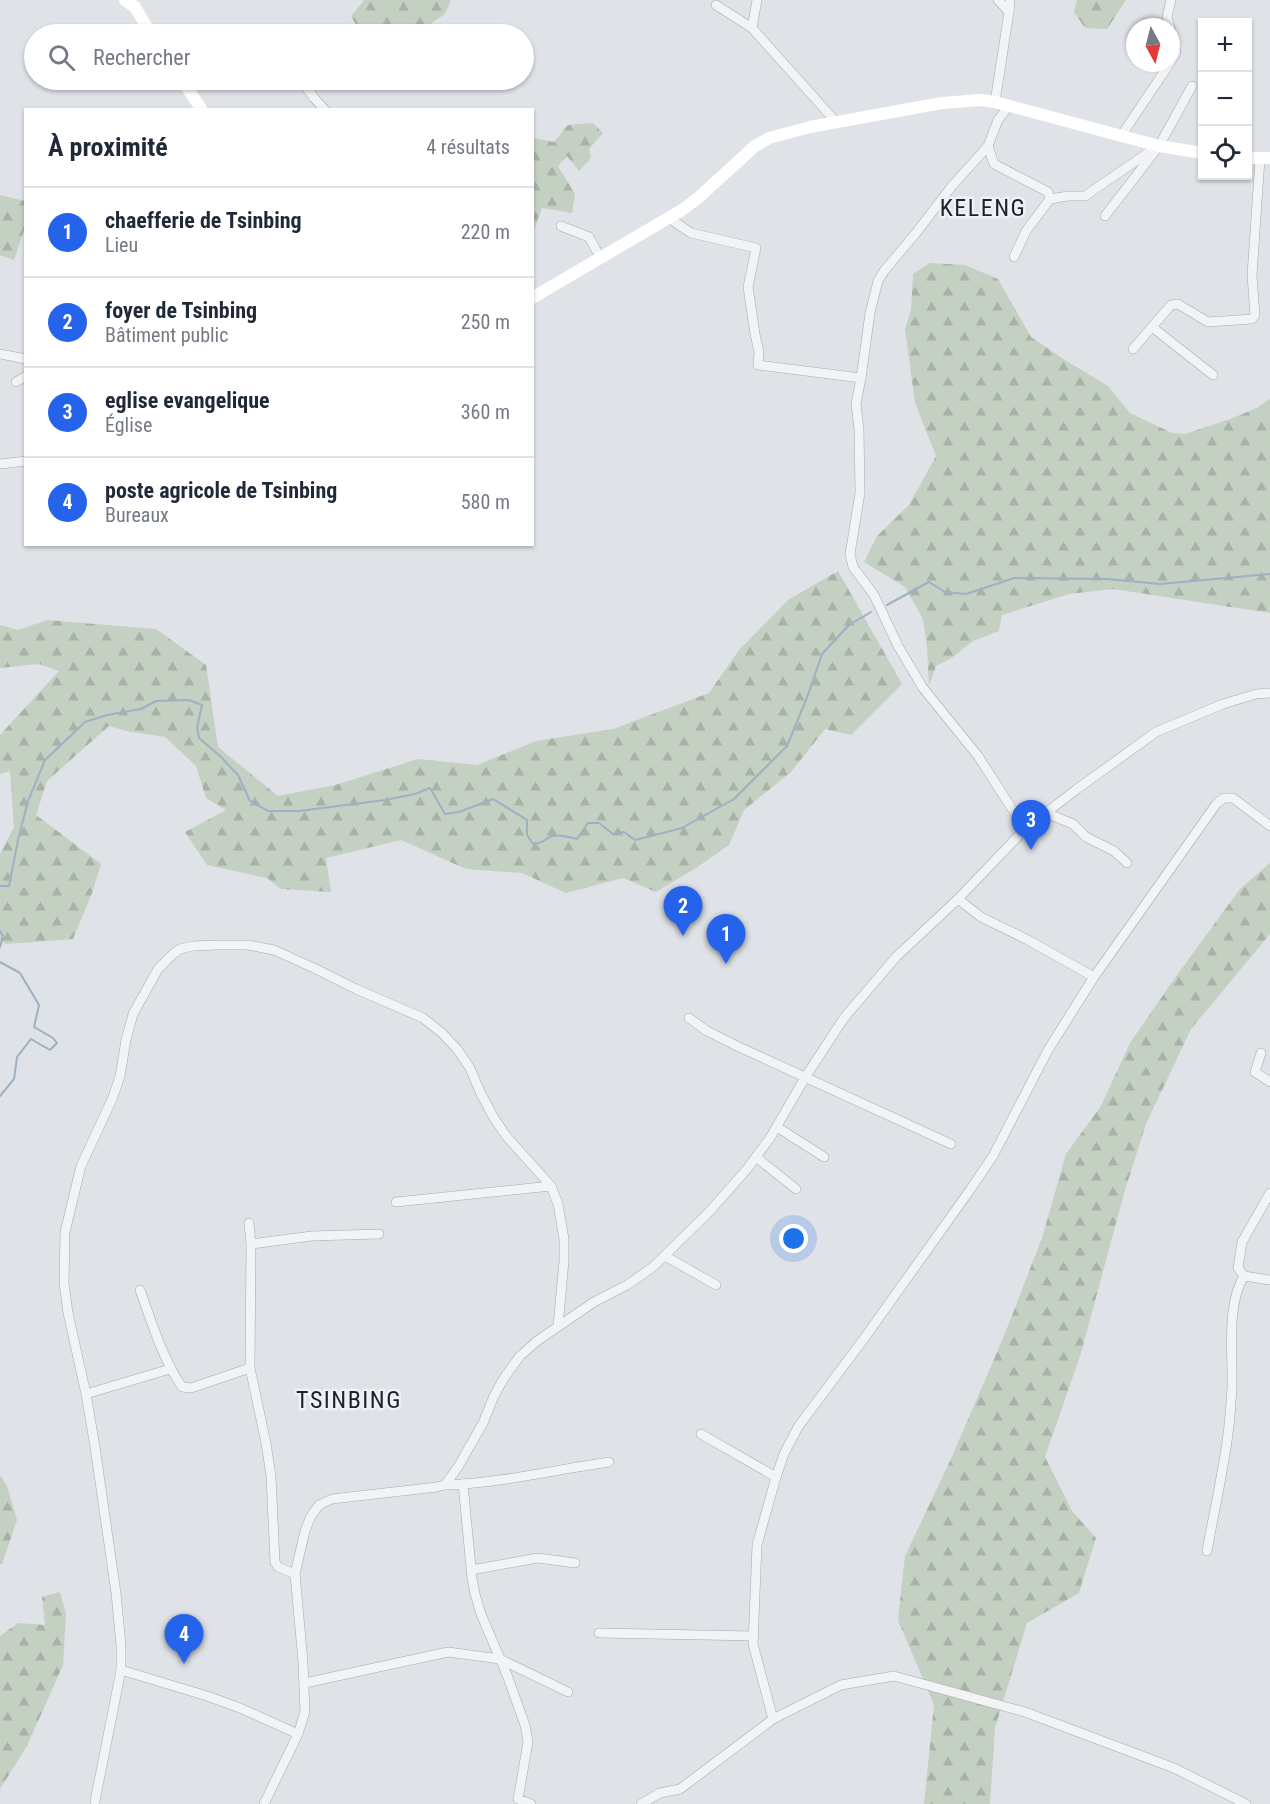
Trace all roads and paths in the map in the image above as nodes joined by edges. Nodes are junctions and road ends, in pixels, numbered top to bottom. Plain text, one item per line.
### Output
1 (125, 0) edge
2 (757, 0) edge
3 (998, 0) edge
4 (1010, 0) edge
5 (1171, 0) edge
6 (716, 5) dead end
7 (1009, 12) junction
8 (1167, 18) edge
9 (145, 24) edge
10 (752, 28) junction
11 (1163, 72) edge
12 (1192, 86) dead end
13 (189, 90) edge
14 (308, 90) edge
15 (994, 102) junction
16 (1010, 106) junction
17 (201, 108) edge
18 (324, 108) edge
19 (837, 123) junction
20 (1121, 136) junction
21 (988, 146) junction
22 (1159, 146) junction
23 (1198, 152) edge
24 (1259, 158) edge
25 (1050, 199) junction
26 (1105, 216) dead end
27 (669, 218) junction
28 (561, 226) dead end
29 (600, 257) junction
30 (1014, 257) dead end
31 (534, 297) edge
32 (1152, 327) junction
33 (1133, 349) dead end
34 (0, 354) edge
35 (24, 359) edge
36 (1213, 375) dead end
37 (24, 377) edge
38 (861, 378) junction
39 (16, 382) dead end
40 (24, 461) edge
41 (0, 464) edge
42 (1270, 693) edge
43 (1046, 813) junction
44 (1270, 826) edge
45 (1025, 829) junction
46 (1127, 863) dead end
47 (958, 899) junction
48 (1094, 977) junction
49 (689, 1018) dead end
50 (1261, 1053) dead end
51 (806, 1077) junction
52 (1270, 1082) edge
53 (777, 1127) junction
54 (951, 1144) dead end
55 (756, 1157) junction
56 (824, 1157) dead end
57 (551, 1186) junction
58 (796, 1189) dead end
59 (1270, 1193) edge
60 (396, 1202) dead end
61 (249, 1223) dead end
62 (380, 1234) dead end
63 (251, 1244) junction
64 (665, 1256) junction
65 (1244, 1275) junction
66 (1270, 1280) edge
67 (717, 1285) dead end
68 (140, 1290) dead end
69 (558, 1326) junction
70 (250, 1368) junction
71 (170, 1369) junction
72 (86, 1394) junction
73 (701, 1434) dead end
74 (609, 1462) dead end
75 (776, 1477) junction
76 (463, 1484) junction
77 (445, 1485) junction
78 (1207, 1551) dead end
79 (575, 1563) dead end
80 (471, 1570) junction
81 (295, 1574) junction
82 (598, 1634) dead end
83 (754, 1636) junction
84 (500, 1659) junction
85 (121, 1670) junction
86 (305, 1683) junction
87 (568, 1692) dead end
88 (773, 1719) junction
89 (298, 1734) junction
90 (95, 1801) dead end
91 (517, 1802) edge
92 (264, 1804) edge
93 (531, 1804) edge
94 (641, 1804) edge
95 (1246, 1804) edge

1 - 9 main road
2 - 10 street
3 - 7 street
4 - 7 street
5 - 8 street
6 - 10 street
7 - 15 street
10 - 19 street
11 - 20 street
12 - 22 street
13 - 17 main road
14 - 18 street
15 - 16 main road
15 - 19 main road
16 - 20 main road
16 - 21 street
19 - 27 main road
20 - 22 main road
21 - 25 street
21 - 38 street
22 - 23 main road
22 - 25 street
22 - 26 street
24 - 32 street
25 - 30 street
27 - 29 main road
27 - 38 street
28 - 29 street
29 - 31 main road
32 - 33 street
32 - 36 street
34 - 35 street
37 - 39 street
38 - 45 street
40 - 41 street
42 - 43 street
43 - 45 street
43 - 46 street
44 - 48 street
45 - 47 street
47 - 48 street
47 - 51 street
48 - 75 street
49 - 51 street
50 - 52 street
51 - 53 street
51 - 54 street
53 - 55 street
53 - 56 street
55 - 58 street
55 - 64 street
57 - 60 street
57 - 69 street
57 - 72 street
59 - 65 street
61 - 63 street
62 - 63 street
63 - 70 street
64 - 67 street
64 - 69 street
65 - 66 street
65 - 78 street
68 - 71 street
69 - 77 street
70 - 71 street
70 - 81 street
71 - 72 street
72 - 85 street
73 - 75 street
74 - 76 street
75 - 83 street
76 - 77 street
76 - 80 street
77 - 81 street
79 - 80 street
80 - 84 street
81 - 86 street
82 - 83 street
83 - 88 street
84 - 86 street
84 - 87 street
84 - 91 street
85 - 89 street
85 - 90 street
86 - 89 street
88 - 94 street
88 - 95 street
89 - 92 street
91 - 93 street

